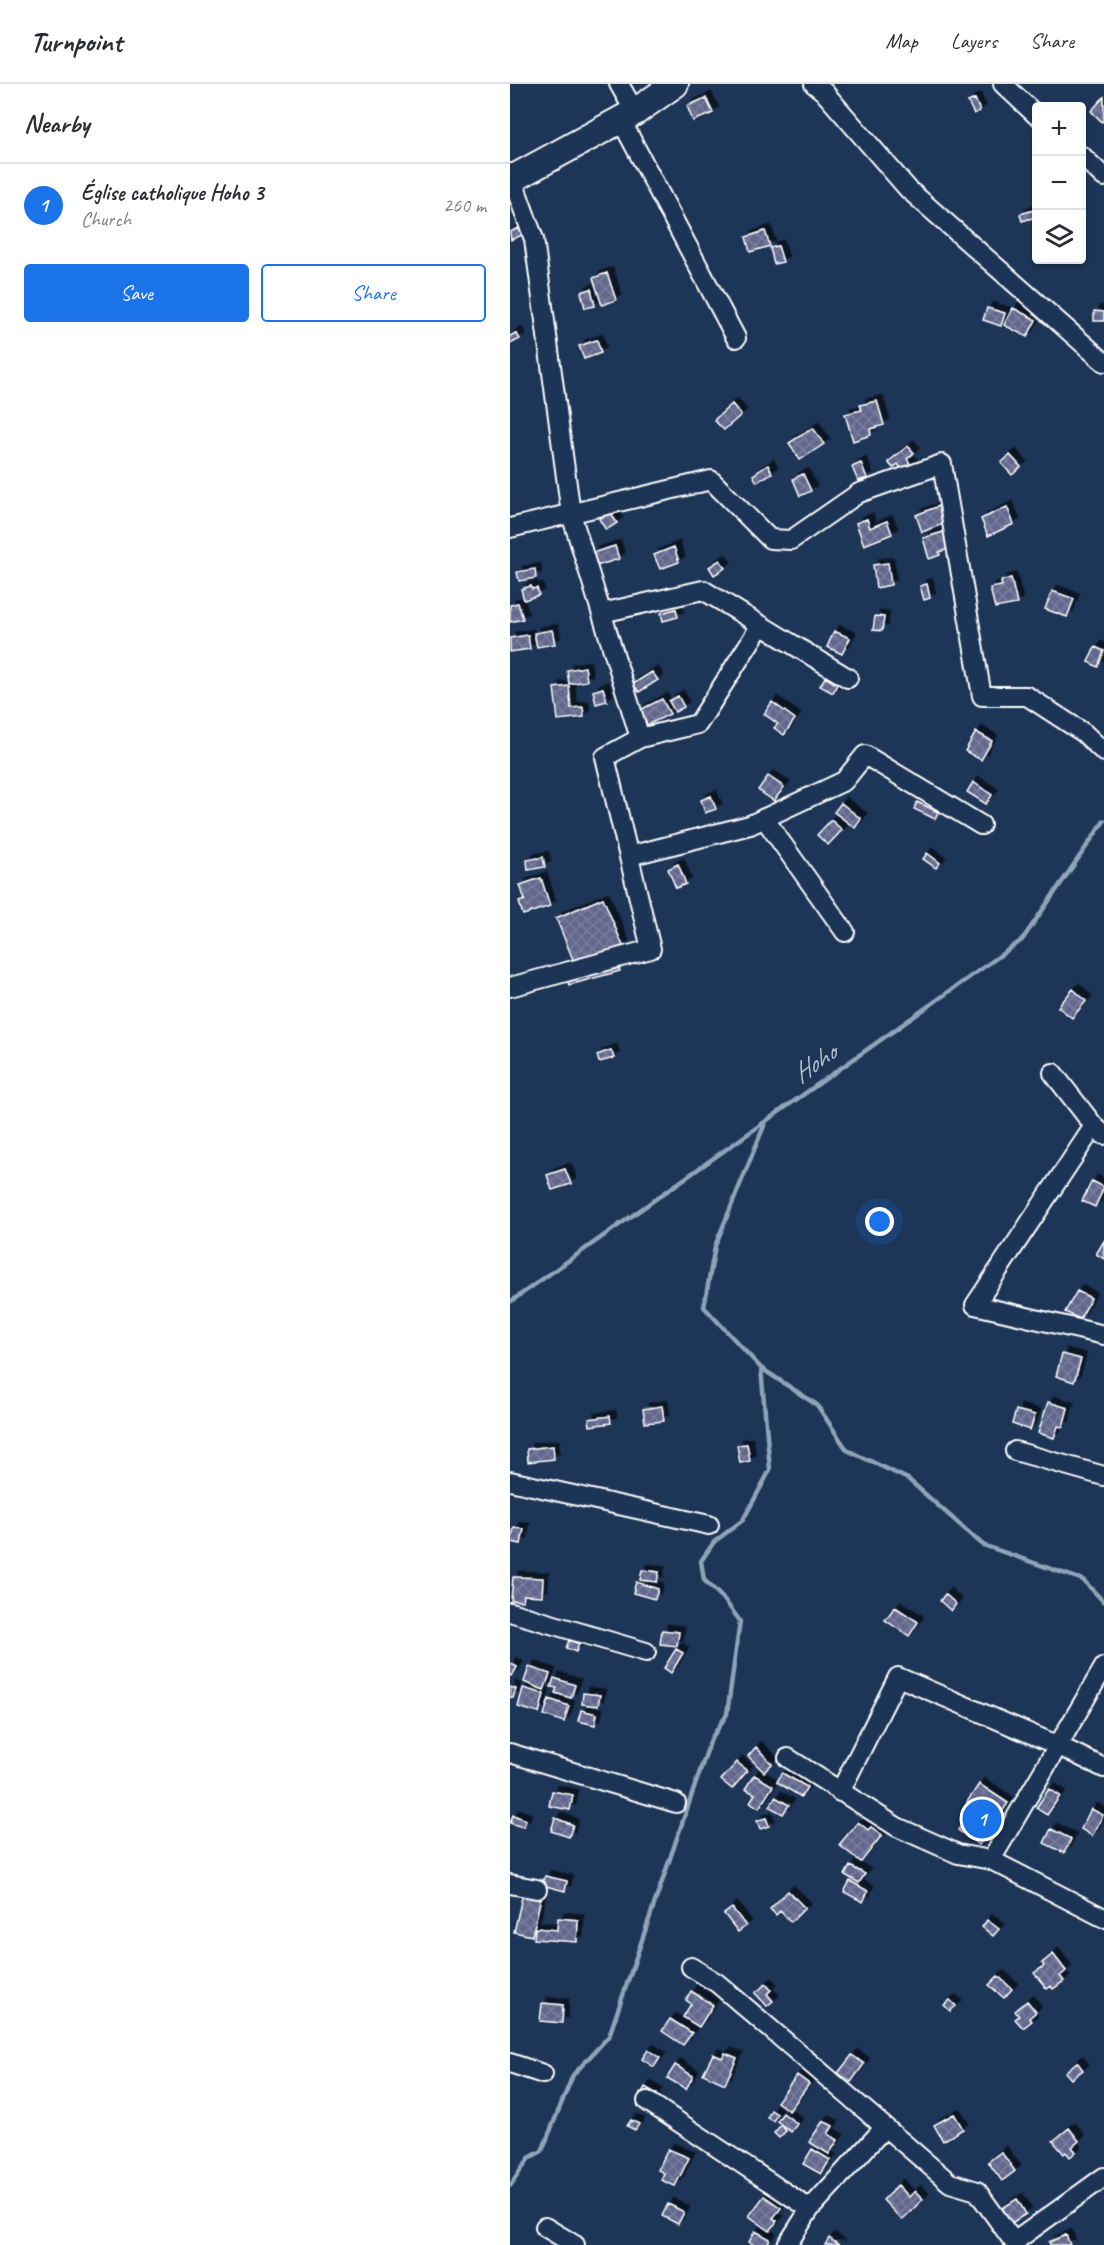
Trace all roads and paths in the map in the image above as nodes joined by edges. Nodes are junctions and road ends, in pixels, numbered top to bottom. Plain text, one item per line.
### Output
1 (619, 84) edge
2 (675, 84) edge
3 (814, 84) edge
4 (1003, 84) edge
5 (1032, 111) edge
6 (628, 116) junction
7 (1086, 160) edge
8 (511, 177) edge
9 (1104, 177) edge
10 (736, 338) dead end
11 (1104, 362) edge
12 (571, 514) junction
13 (510, 528) edge
14 (602, 613) junction
15 (761, 625) junction
16 (848, 678) dead end
17 (640, 738) junction
18 (1104, 752) edge
19 (764, 819) junction
20 (981, 825) dead end
21 (628, 856) junction
22 (845, 932) dead end
23 (510, 987) edge
24 (1053, 1073) dead end
25 (1099, 1131) edge
26 (1104, 1335) edge
27 (1015, 1451) dead end
28 (1104, 1476) edge
29 (510, 1481) edge
30 (709, 1525) dead end
31 (510, 1612) edge
32 (646, 1652) dead end
33 (1104, 1668) edge
34 (1059, 1746) junction
35 (510, 1753) edge
36 (788, 1758) dead end
37 (1104, 1768) edge
38 (840, 1792) junction
39 (676, 1803) dead end
40 (991, 1860) junction
41 (510, 1884) edge
42 (537, 1889) dead end
43 (1104, 1918) edge
44 (692, 1967) dead end
45 (510, 2063) edge
46 (543, 2074) dead end
47 (647, 2101) dead end
48 (885, 2127) junction
49 (1104, 2177) edge
50 (810, 2209) junction
51 (545, 2227) dead end
52 (1015, 2244) edge
53 (575, 2245) edge
54 (787, 2245) edge

1 - 6 street
2 - 6 street
3 - 11 street
4 - 5 street
6 - 8 street
6 - 10 street
7 - 9 street
8 - 12 street
12 - 13 street
12 - 14 street
12 - 18 street
14 - 15 street
14 - 17 street
15 - 16 street
15 - 17 street
17 - 21 street
19 - 20 street
19 - 21 street
19 - 22 street
21 - 23 street
24 - 25 street
25 - 26 street
27 - 28 street
29 - 30 street
31 - 32 street
33 - 34 street
34 - 37 street
34 - 38 street
34 - 40 street
35 - 39 street
36 - 38 street
38 - 40 street
40 - 43 street
41 - 42 street
44 - 48 street
45 - 46 street
47 - 50 street
48 - 50 street
48 - 52 street
49 - 52 street
50 - 54 street
51 - 53 street

